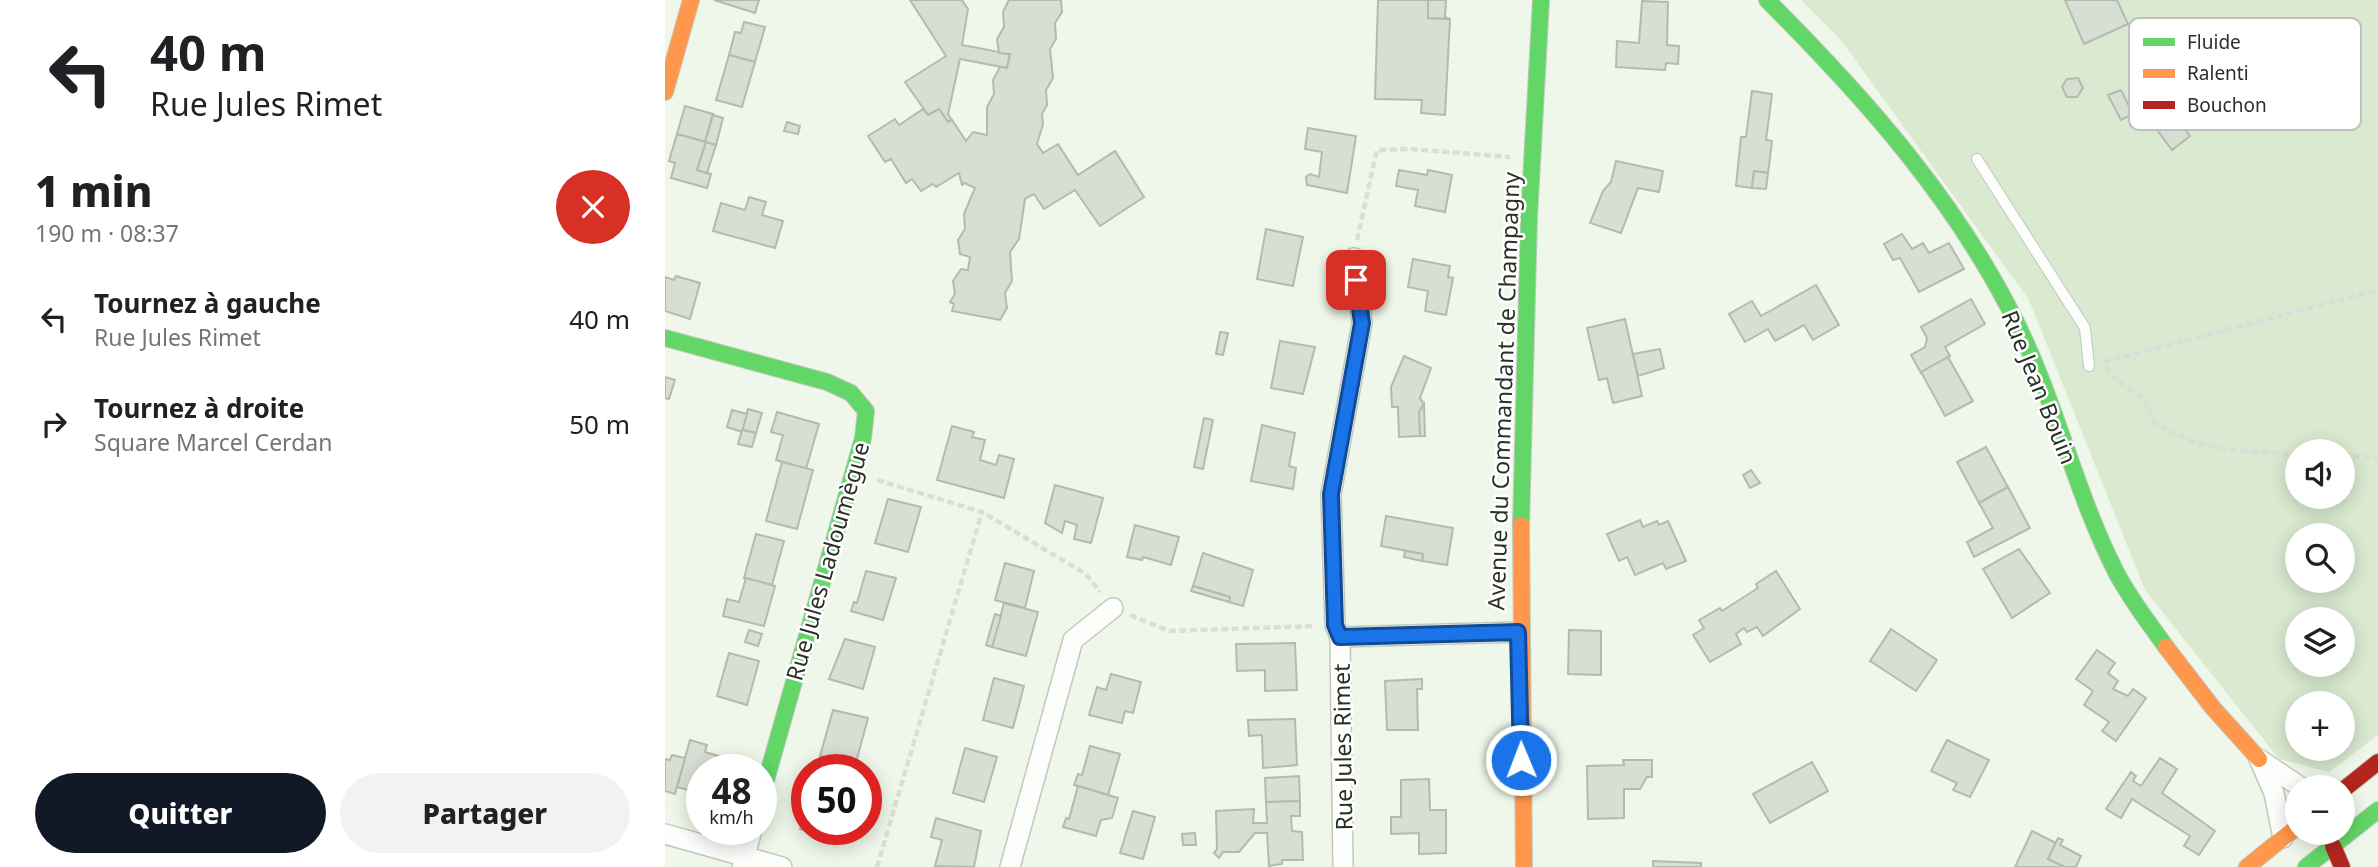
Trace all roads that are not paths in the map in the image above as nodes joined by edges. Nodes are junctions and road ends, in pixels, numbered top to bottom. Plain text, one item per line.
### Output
1 (691, 0) edge
2 (1541, 0) edge
3 (1767, 0) edge
4 (672, 39) edge
5 (665, 92) edge
6 (1977, 159) dead end
7 (1354, 258) road end
8 (665, 338) edge
9 (2089, 366) road end
10 (1113, 608) road end
11 (1337, 631) junction
12 (1518, 632) junction
13 (773, 754) edge
14 (2259, 760) junction
15 (2378, 762) edge
16 (2285, 777) edge
17 (2355, 780) edge
18 (2378, 810) edge
19 (2285, 818) edge
20 (665, 834) edge
21 (2285, 837) edge
22 (748, 845) edge
23 (2333, 846) junction
24 (743, 862) edge
25 (782, 867) edge
26 (1010, 867) edge
27 (1343, 867) edge
28 (1524, 867) edge
29 (2247, 867) edge
30 (2306, 867) edge
31 (2343, 867) edge

1 - 4 street
2 - 12 street, Avenue du Commandant de Champagny
3 - 14 street, Rue Jean Bouin
4 - 5 street
6 - 9 lane
7 - 11 street
8 - 13 street, Rue Jules Ladoumègue
10 - 26 street
11 - 12 street, Rue Jules Rimet
11 - 27 street, Rue Jules Rimet
12 - 28 street, Avenue du Commandant de Champagny
14 - 16 street, Rue Jean Bouin
14 - 19 street, Rue Jean Bouin
15 - 17 street
18 - 23 street
20 - 24 street
21 - 29 street
22 - 24 street
23 - 30 street
23 - 31 street
24 - 25 street

